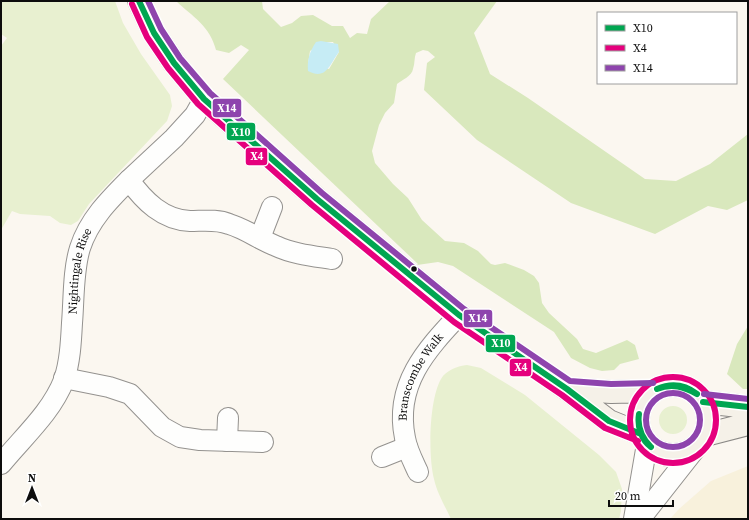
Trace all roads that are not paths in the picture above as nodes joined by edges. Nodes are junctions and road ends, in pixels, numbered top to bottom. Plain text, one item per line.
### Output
1 (139, 1) edge
2 (204, 99) junction
3 (130, 180) junction
4 (272, 207) dead end
5 (260, 238) junction
6 (332, 259) dead end
7 (459, 315) junction
8 (64, 378) junction
9 (567, 389) junction
10 (653, 391) junction
11 (703, 402) junction
12 (748, 407) edge
13 (228, 418) dead end
14 (748, 424) edge
15 (644, 439) junction
16 (702, 440) junction
17 (227, 441) junction
18 (263, 442) dead end
19 (407, 447) junction
20 (382, 456) dead end
21 (1, 464) edge
22 (418, 472) dead end
23 (634, 519) edge
24 (640, 519) edge

1 - 2 street
2 - 3 street, Nightingale Rise
2 - 7 street
3 - 5 street
3 - 8 street, Nightingale Rise
4 - 5 street
5 - 6 street
7 - 9 street
7 - 19 street, Branscombe Walk
8 - 17 street
8 - 21 street, Nightingale Rise
9 - 10 street
9 - 15 street
10 - 11 street
10 - 15 street
11 - 12 street
11 - 16 street
13 - 17 street
14 - 16 street
15 - 16 street
15 - 23 street
16 - 24 street
17 - 18 street
19 - 20 street
19 - 22 street, Branscombe Walk

